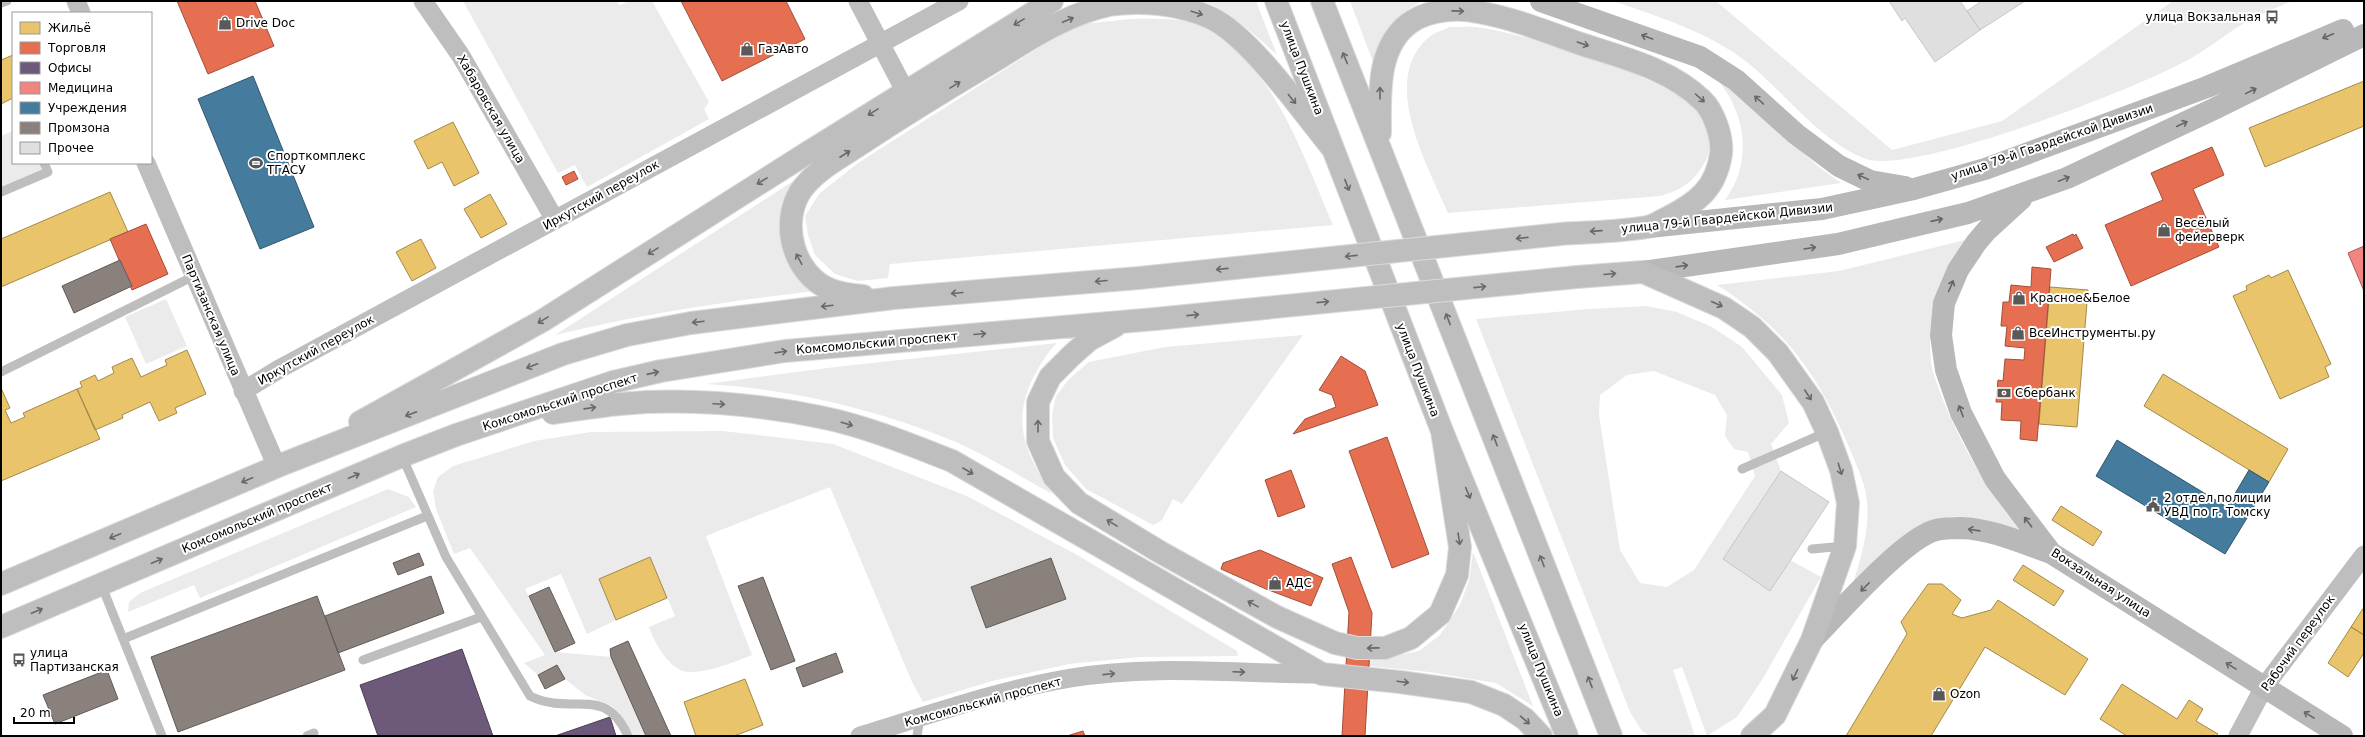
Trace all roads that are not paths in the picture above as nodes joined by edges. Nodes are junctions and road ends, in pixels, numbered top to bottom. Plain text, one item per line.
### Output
1 (7, 1) edge
2 (76, 1) edge
3 (422, 1) edge
4 (858, 1) edge
5 (959, 1) edge
6 (1052, 1) edge
7 (1276, 1) edge
8 (1322, 1) edge
9 (1541, 1) edge
10 (1, 4) edge
11 (81, 12) edge
12 (2364, 21) edge
13 (2364, 35) edge
14 (881, 42) junction
15 (910, 100) junction
16 (1380, 146) junction
17 (1333, 149) junction
18 (44, 164) edge
19 (146, 164) edge
20 (1914, 189) junction
21 (1, 192) edge
22 (2027, 193) junction
23 (555, 220) junction
24 (1649, 227) junction
25 (1643, 272) junction
26 (194, 276) junction
27 (894, 298) junction
28 (1122, 322) junction
29 (1, 372) edge
30 (243, 391) junction
31 (1442, 431) junction
32 (1827, 432) junction
33 (456, 436) junction
34 (402, 456) junction
35 (280, 466) junction
36 (1742, 469) dead end
37 (427, 516) junction
38 (1845, 546) junction
39 (1812, 549) dead end
40 (2051, 553) junction
41 (2364, 555) edge
42 (1, 584) edge
43 (101, 584) junction
44 (481, 617) junction
45 (1, 627) edge
46 (123, 639) junction
47 (1812, 640) junction
48 (363, 660) dead end
49 (1322, 674) junction
50 (2264, 687) junction
51 (1775, 714) junction
52 (919, 727) edge
53 (1607, 727) edge
54 (162, 736) edge
55 (628, 736) edge
56 (860, 736) edge
57 (1541, 736) edge
58 (1567, 736) edge
59 (1622, 736) edge
60 (1752, 736) edge
61 (1771, 736) edge
62 (2238, 736) edge
63 (2342, 736) edge

1 - 10 lane
2 - 11 street
3 - 23 street, Хабаровская улица
4 - 14 street
5 - 14 street, Иркутский переулок
6 -> 15 main road
7 - 17 main road, улица Пушкина
16 -> 8 main road
20 -> 9 main road
12 -> 20 main road, улица 79-й Гвардейской Дивизии
22 -> 13 main road
14 - 15 street
14 - 23 street, Иркутский переулок
15 -> 17 main road
27 -> 15 main road
15 -> 35 main road
16 -> 24 main road
53 -> 16 main road
17 -> 31 main road, улица Пушкина
18 - 21 lane
19 - 26 street, Партизанская улица
20 - 24 main road, улица 79-й Гвардейской Дивизии
25 -> 22 main road
40 -> 22 main road, Вокзальная улица
23 - 30 street, Иркутский переулок
24 -> 27 main road, улица 79-й Гвардейской Дивизии, bridge
28 -> 25 main road, Комсомольский проспект, bridge
25 -> 32 main road
26 - 29 lane
26 - 30 street, Партизанская улица
27 -> 35 main road
31 -> 28 main road
33 -> 28 main road, Комсомольский проспект
30 - 35 street, Партизанская улица
31 -> 58 main road, улица Пушкина
32 - 36 lane
32 -> 38 main road
33 - 34 main road, Комсомольский проспект
33 -> 49 main road
34 - 37 lane
43 -> 34 main road, Комсомольский проспект
35 -> 42 main road
37 - 44 lane
37 - 46 lane
38 - 39 lane
38 - 47 main road
40 -> 47 main road
50 -> 40 main road, Вокзальная улица
41 - 50 street, Рабочий переулок
45 -> 43 main road, Комсомольский проспект
43 - 46 lane
44 - 48 lane
44 - 55 lane
46 - 54 lane
47 -> 51 main road
52 -> 49 street, Комсомольский проспект
49 -> 57 main road
50 - 62 street, Рабочий переулок
63 -> 50 main road, Вокзальная улица
51 - 60 main road
51 - 61 main road
52 - 56 street, Комсомольский проспект
53 - 59 main road

